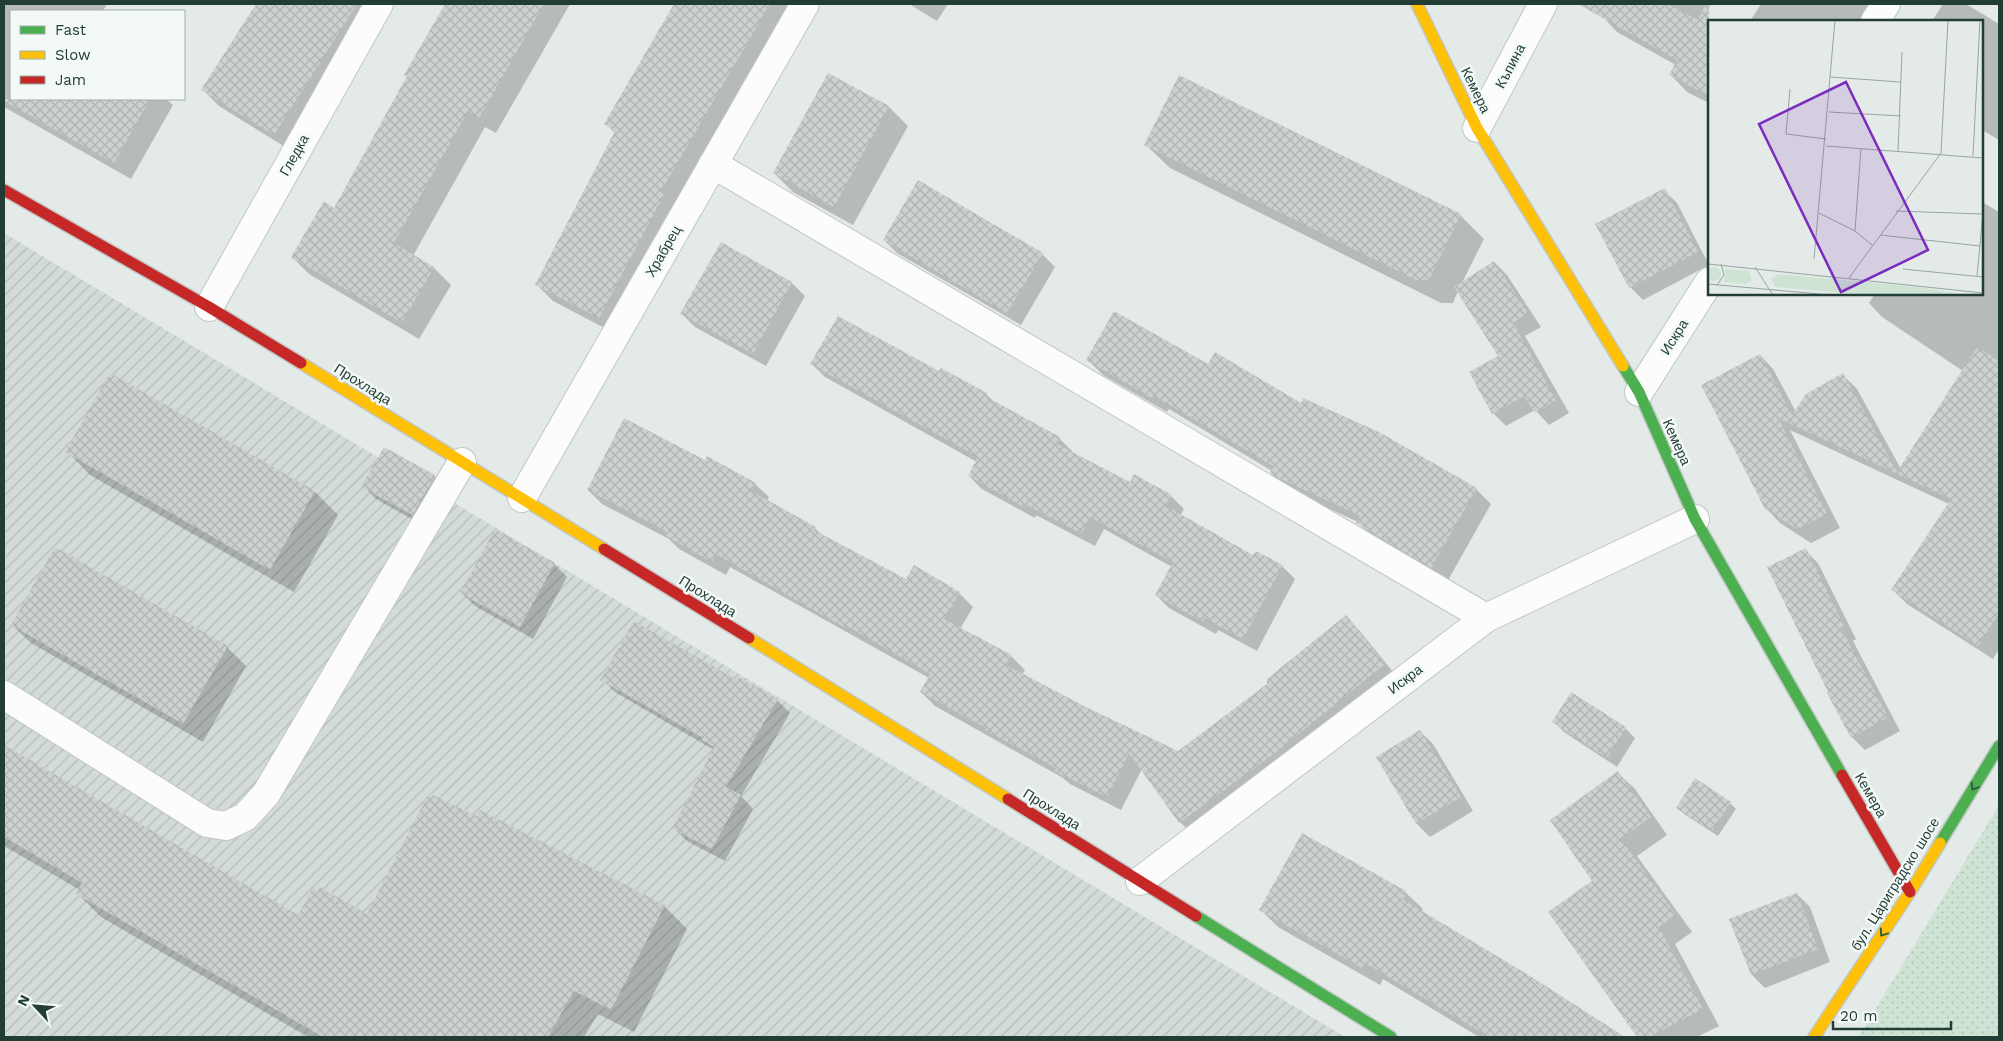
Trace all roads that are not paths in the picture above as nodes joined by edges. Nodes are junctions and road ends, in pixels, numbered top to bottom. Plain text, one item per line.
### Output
1 (379, 4) edge
2 (805, 4) edge
3 (1417, 4) edge
4 (1543, 4) edge
5 (1886, 4) edge
6 (1876, 20) edge
7 (1478, 128) junction
8 (713, 164) junction
9 (4, 190) edge
10 (1708, 284) edge
11 (209, 307) junction
12 (1639, 392) junction
13 (462, 462) junction
14 (522, 498) junction
15 (1695, 519) junction
16 (1486, 618) junction
17 (4, 695) edge
18 (1999, 746) edge
19 (1140, 881) junction
20 (1910, 892) junction
21 (1391, 1037) edge
22 (1814, 1037) edge

1 - 11 street, Гледка
2 - 8 street, Храбрец
3 - 7 street, Кемера
4 - 7 street, Къпина
5 - 6 street
7 - 12 street, Кемера
8 - 14 street, Храбрец
8 - 16 street
9 - 11 street, Прохлада
10 - 12 street, Искра
11 - 13 street, Прохлада
12 - 15 street, Кемера
13 - 14 street, Прохлада
13 - 17 street
14 - 19 street, Прохлада
15 - 16 street, Искра
15 - 20 street, Кемера
16 - 19 street, Искра
18 -> 20 street, бул. Цариградско шосе
19 - 21 street, Прохлада
20 -> 22 street, бул. Цариградско шосе

